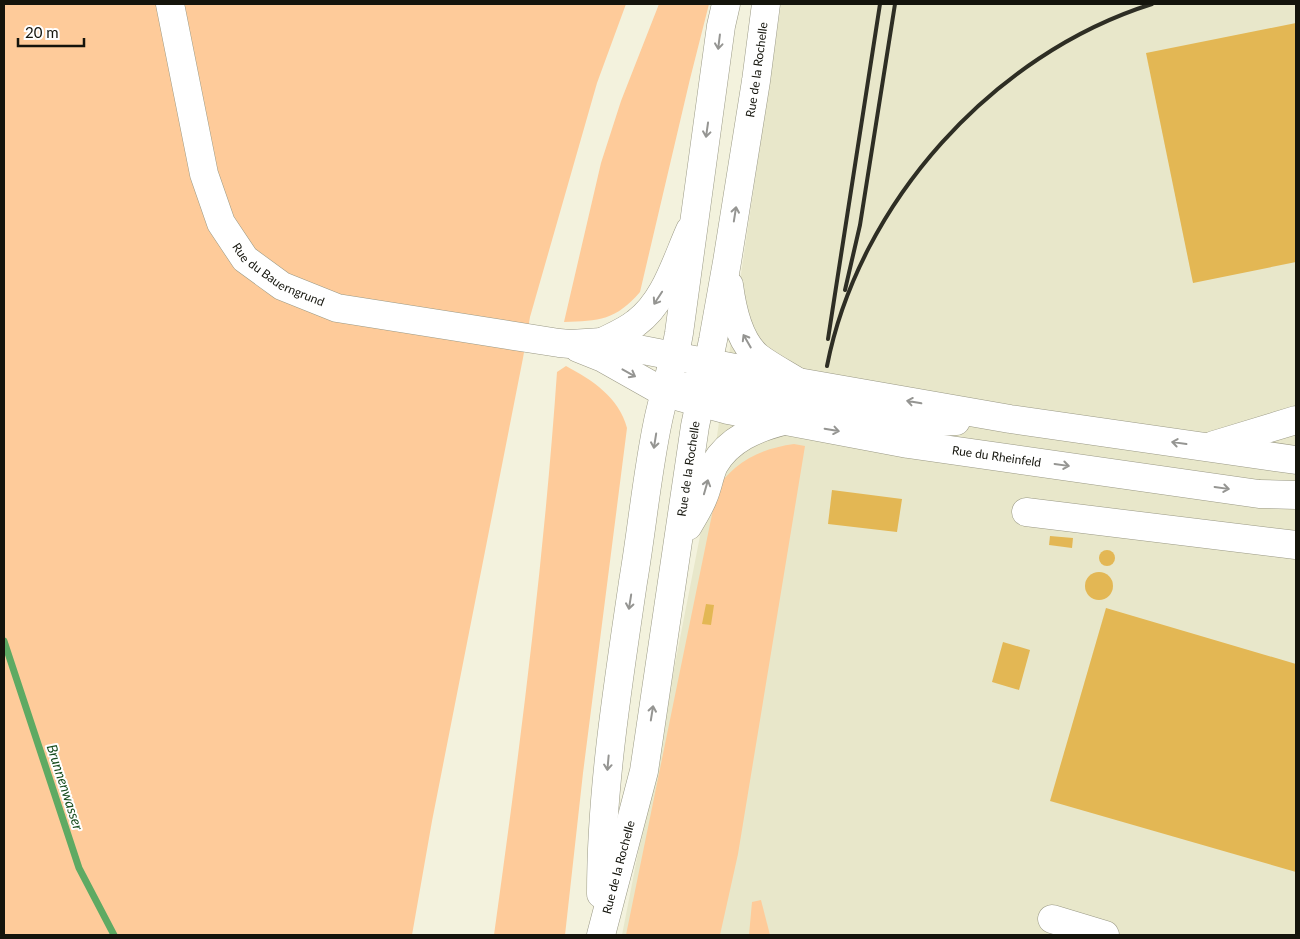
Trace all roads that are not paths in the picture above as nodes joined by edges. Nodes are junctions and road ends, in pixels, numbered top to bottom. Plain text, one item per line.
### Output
1 (170, 4) edge
2 (726, 4) edge
3 (766, 4) edge
4 (693, 222) junction
5 (727, 262) junction
6 (602, 342) junction
7 (564, 344) junction
8 (675, 357) junction
9 (798, 382) junction
10 (704, 383) junction
11 (665, 393) junction
12 (1010, 419) junction
13 (1296, 420) edge
14 (784, 421) junction
15 (1209, 447) junction
16 (1296, 460) edge
17 (1296, 495) edge
18 (1026, 512) dead end
19 (1296, 545) edge
20 (677, 547) junction
21 (1052, 919) dead end
22 (601, 933) edge
23 (1105, 935) edge

1 - 7 street, Rue du Bauerngrund
2 -> 4 street, Rue de la Rochelle
5 -> 3 street, Rue de la Rochelle
4 -> 6 street
4 - 8 street, Rue de la Rochelle
9 -> 5 street
5 - 10 street, Rue de la Rochelle
6 - 7 street, Rue du Bauerngrund
6 - 8 street, Rue du Bauerngrund
7 -> 11 street, Rue du Bauerngrund
8 - 10 street, Rue du Rheinfeld
8 - 11 street, Rue de la Rochelle
9 - 10 street, Rue du Rheinfeld
12 -> 9 street, Rue du Rheinfeld
10 - 11 street, Rue du Bauerngrund
10 - 12 street, Rue du Rheinfeld
10 - 14 street, Rue du Rheinfeld
10 - 20 street, Rue de la Rochelle
11 -> 22 street, Rue de la Rochelle
15 -> 12 street, Rue du Rheinfeld
13 - 15 street
14 -> 17 street, Rue du Rheinfeld
20 -> 14 street
15 - 16 street, Rue du Rheinfeld
18 - 19 street
22 -> 20 street, Rue de la Rochelle
21 - 23 street

